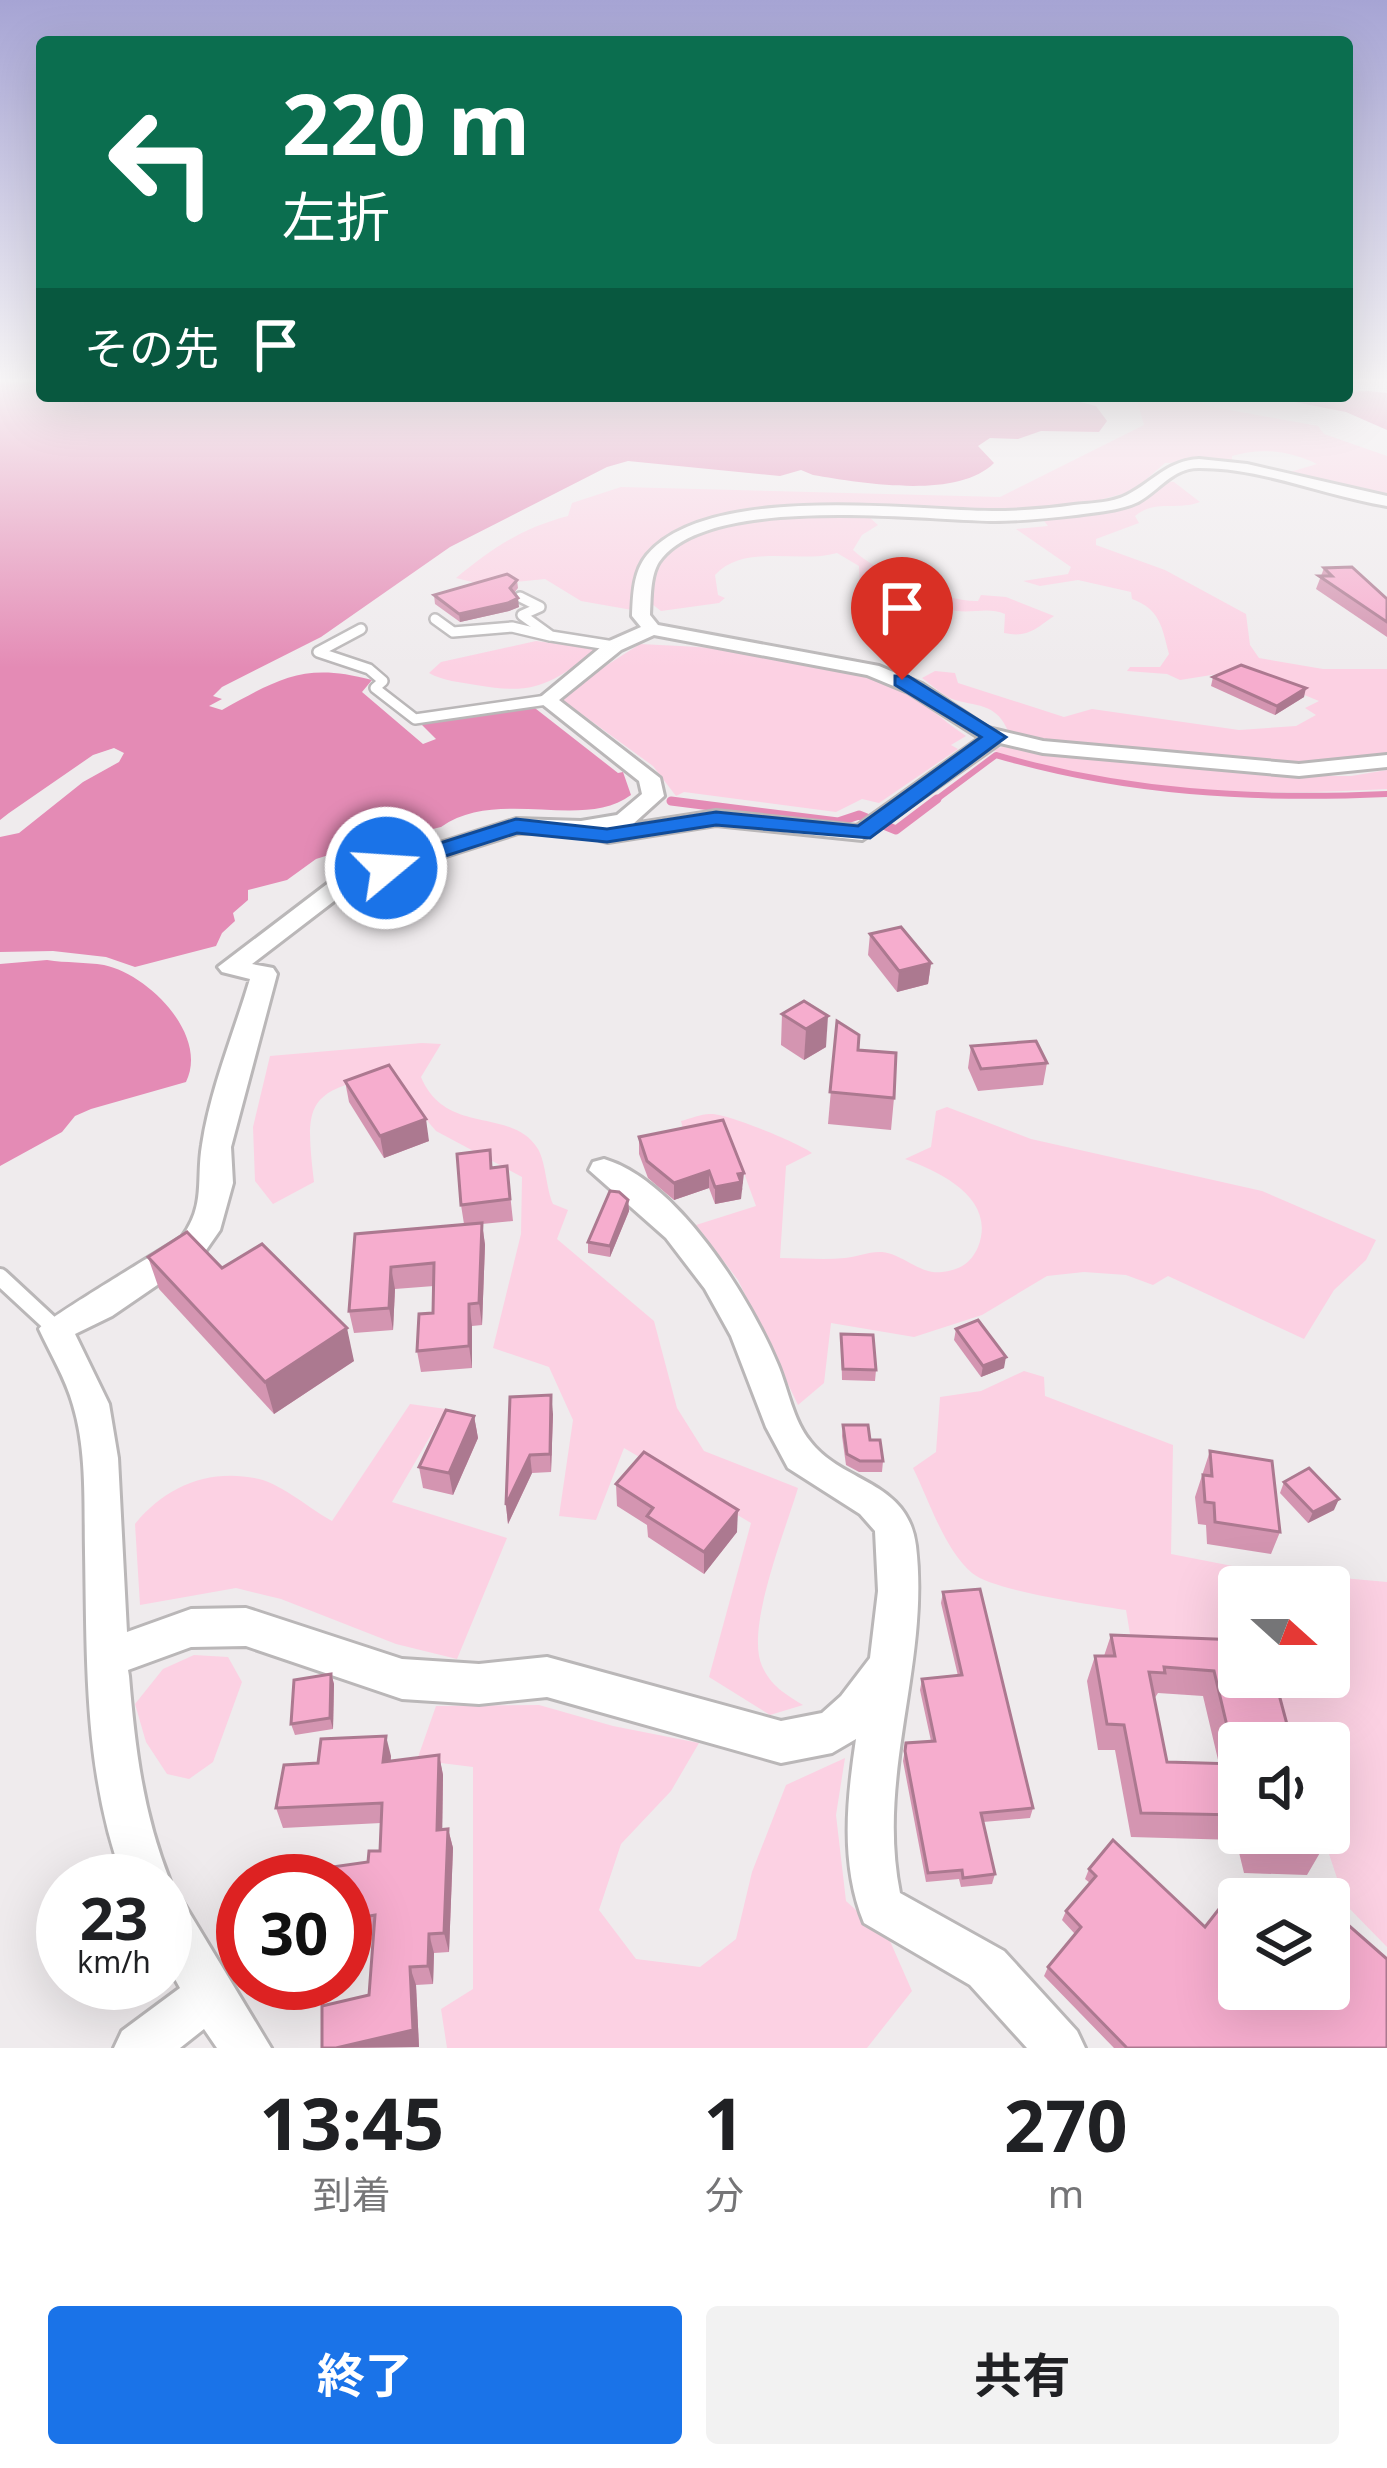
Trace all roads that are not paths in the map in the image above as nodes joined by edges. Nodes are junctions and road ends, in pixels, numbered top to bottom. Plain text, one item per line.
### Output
1 (1157, 477) edge
2 (1264, 477) edge
3 (1387, 501) edge
4 (520, 597) edge
5 (435, 619) dead end
6 (361, 629) dead end
7 (652, 629) junction
8 (551, 636) junction
9 (614, 646) junction
10 (547, 700) junction
11 (995, 737) junction
12 (1387, 761) edge
13 (556, 828) junction
14 (604, 1170) dead end
15 (0, 1277) edge
16 (56, 1329) junction
17 (110, 1657) junction
18 (888, 1664) junction
19 (135, 1854) edge
20 (192, 1963) edge
21 (210, 1995) junction
22 (140, 2048) edge
23 (246, 2048) edge
24 (1060, 2048) edge

1 - 7 street
2 - 3 street
4 - 8 lane
5 - 8 lane
6 - 10 lane
7 - 9 street
7 - 11 street
8 - 9 lane
9 - 10 street
10 - 13 street
11 - 12 street
11 - 13 street
13 - 16 street
14 - 18 street
15 - 16 lane
16 - 17 street
17 - 18 street
17 - 19 street
18 - 24 street
20 - 21 street
21 - 22 street
21 - 23 street

